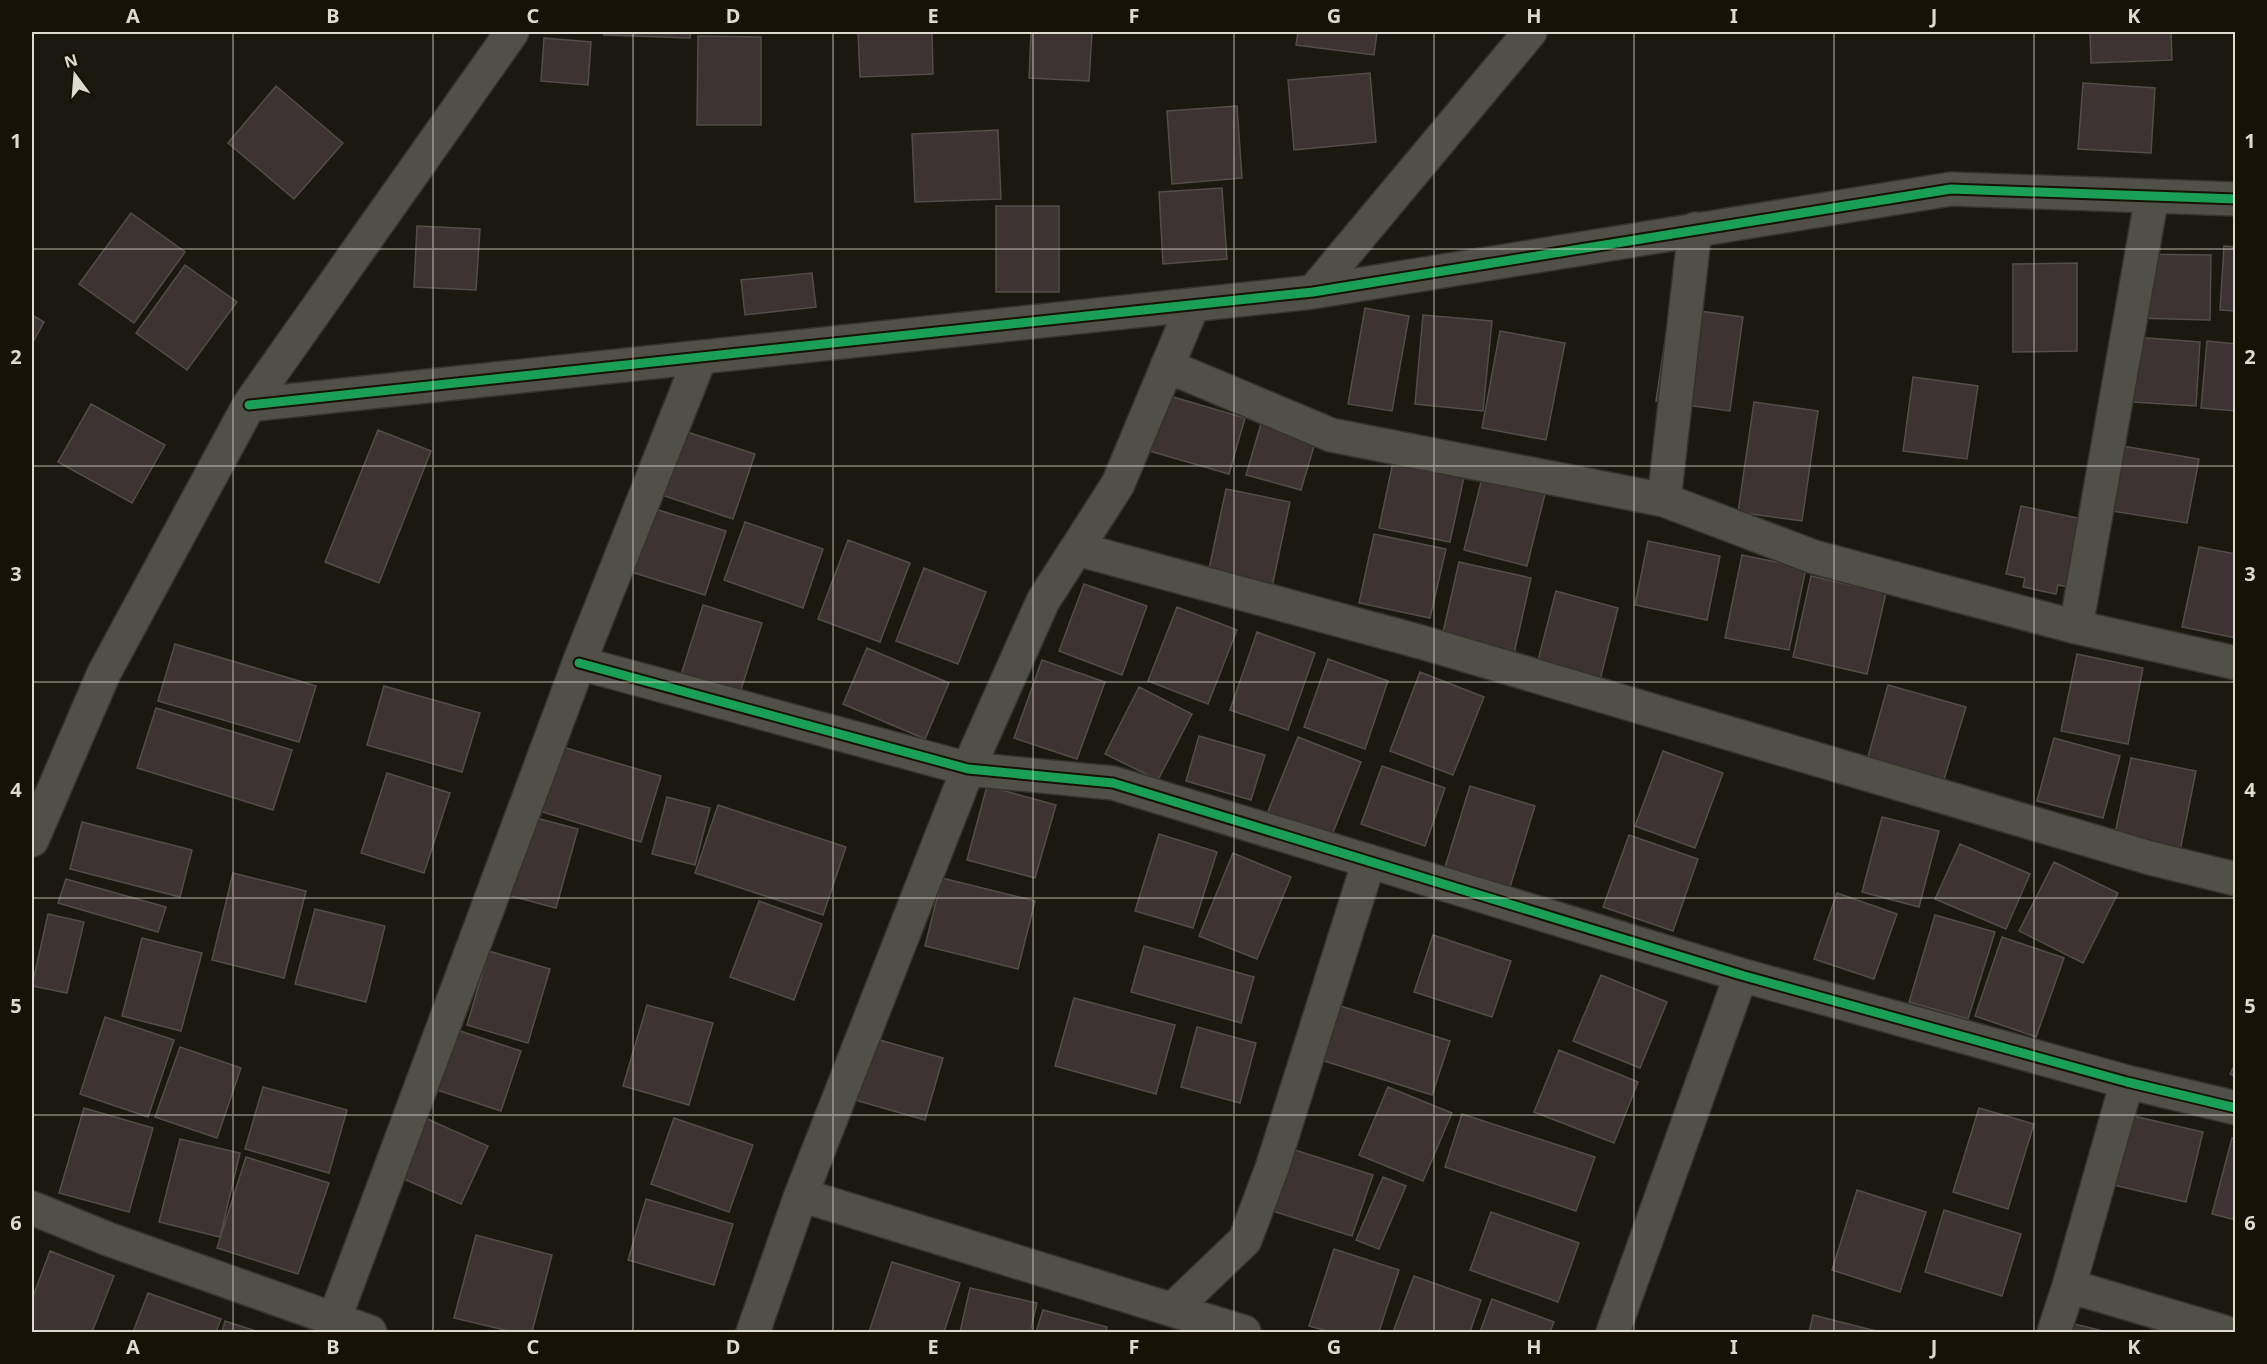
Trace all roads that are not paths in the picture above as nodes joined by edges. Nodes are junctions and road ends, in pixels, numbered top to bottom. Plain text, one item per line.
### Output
1 (512, 32) edge
2 (1530, 32) edge
3 (2152, 196) junction
4 (2235, 199) edge
5 (1695, 230) junction
6 (1313, 292) junction
7 (1192, 307) junction
8 (700, 358) junction
9 (1167, 366) junction
10 (249, 405) junction
11 (1664, 500) junction
12 (1077, 549) junction
13 (2076, 627) junction
14 (579, 663) junction
15 (2235, 663) edge
16 (968, 769) junction
17 (32, 840) edge
18 (1369, 861) junction
19 (2235, 879) edge
20 (1741, 975) junction
21 (2127, 1082) junction
22 (2235, 1108) edge
23 (801, 1195) junction
24 (32, 1208) edge
25 (2069, 1286) junction
26 (1172, 1310) junction
27 (334, 1320) junction
28 (370, 1332) edge
29 (753, 1332) edge
30 (1244, 1332) edge
31 (1613, 1332) edge
32 (2054, 1332) edge
33 (2224, 1332) edge

1 - 10 street
2 - 6 street
3 - 4 street
3 - 5 street
3 - 13 street
5 - 6 street
5 - 11 street
6 - 7 street
7 - 8 street
7 - 9 street
8 - 10 street
8 - 14 street
9 - 11 street
9 - 12 street
10 - 17 street
11 - 13 street
12 - 16 street
12 - 19 street
13 - 15 street
14 - 16 street
14 - 27 street
16 - 18 street
16 - 23 street
18 - 20 street
18 - 26 street
20 - 21 street
20 - 31 street
21 - 22 street
21 - 25 street
23 - 26 street
23 - 29 street
24 - 27 street
25 - 32 street
25 - 33 street
26 - 30 street
27 - 28 street

